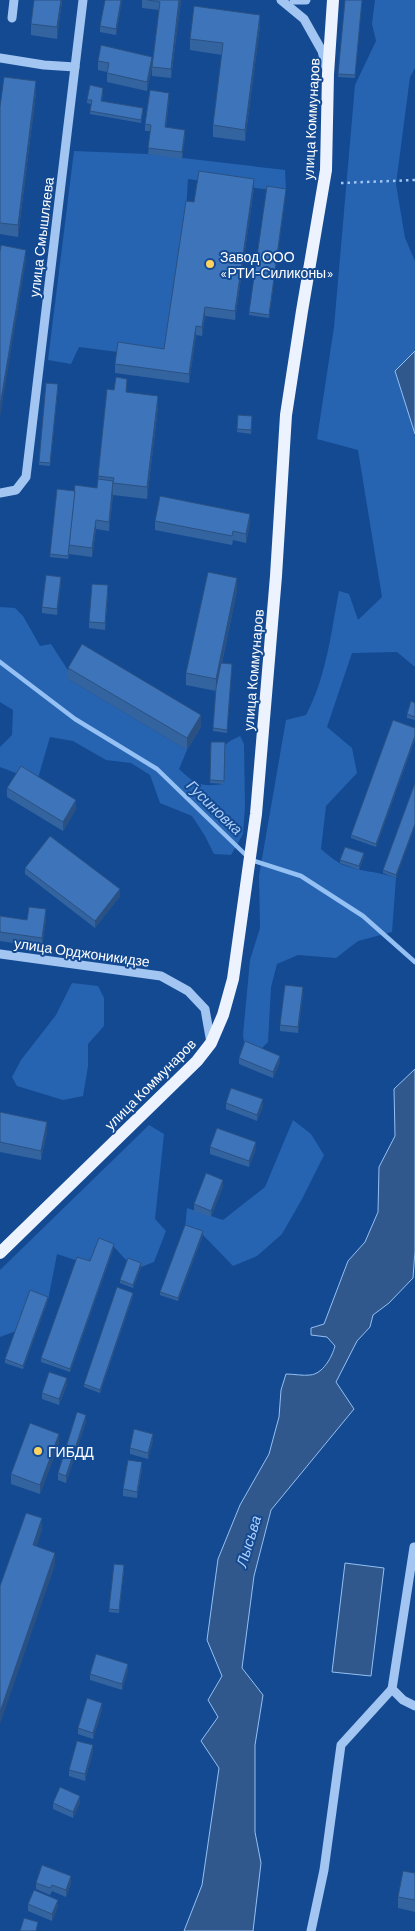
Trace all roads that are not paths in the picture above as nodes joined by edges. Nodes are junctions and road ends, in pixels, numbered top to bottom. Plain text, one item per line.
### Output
1 (14, 0) edge
2 (83, 0) edge
3 (281, 0) edge
4 (294, 0) edge
5 (306, 0) edge
6 (333, 0) edge
7 (12, 18) dead end
8 (0, 58) edge
9 (75, 66) junction
10 (328, 74) junction
11 (0, 493) edge
12 (0, 954) edge
13 (211, 1043) junction
14 (0, 1253) edge
15 (414, 1547) edge
16 (392, 1689) junction
17 (415, 1706) edge
18 (311, 1931) edge

1 - 7 street
2 - 9 street, улица Смышляева
3 - 10 street
4 - 5 street
6 - 10 main road, улица Коммунаров
8 - 9 street
9 - 11 street, улица Смышляева
10 - 13 main road, улица Коммунаров
12 - 13 street, улица Орджоникидзе
13 - 14 main road, улица Коммунаров
15 - 16 street
16 - 17 street
16 - 18 street

